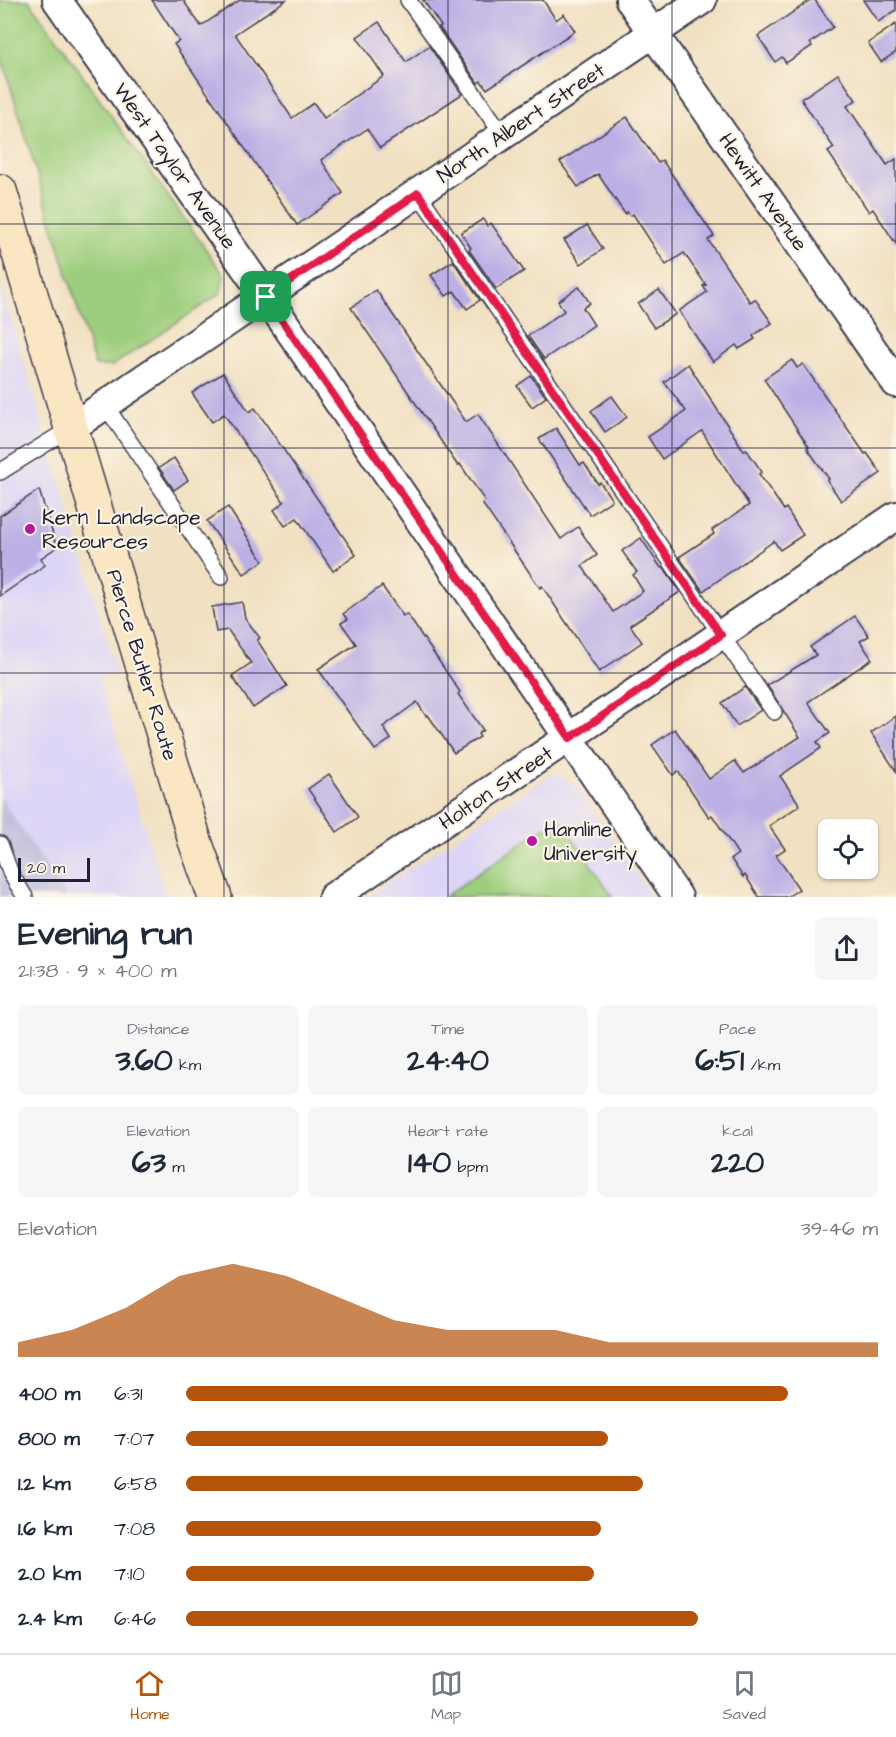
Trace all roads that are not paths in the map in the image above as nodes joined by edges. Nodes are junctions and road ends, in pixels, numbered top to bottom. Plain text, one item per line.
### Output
1 (57, 0) edge
2 (408, 0) edge
3 (630, 0) edge
4 (702, 0) edge
5 (653, 33) junction
6 (503, 135) junction
7 (0, 191) edge
8 (418, 193) junction
9 (266, 297) junction
10 (896, 383) edge
11 (105, 405) junction
12 (71, 428) junction
13 (0, 472) edge
14 (896, 516) edge
15 (221, 577) dead end
16 (721, 635) junction
17 (774, 712) dead end
18 (570, 738) junction
19 (0, 844) edge
20 (25, 897) edge
21 (215, 897) edge
22 (333, 897) edge
23 (678, 897) edge

1 - 9 street, West Taylor Avenue
2 - 6 lane
3 - 5 street, Hewitt Avenue
4 - 5 street, North Albert Street
5 - 6 street, North Albert Street
5 - 10 street, Hewitt Avenue
6 - 8 street, North Albert Street
7 - 12 main road, Pierce Butler Route
8 - 9 street, North Albert Street
8 - 16 lane
9 - 11 street, North Albert Street
9 - 18 street, West Taylor Avenue
11 - 12 street, North Albert Street
11 - 15 lane
12 - 13 lane
12 - 21 main road, Pierce Butler Route
14 - 16 street, Holton Street
16 - 17 lane
16 - 18 street, Holton Street
18 - 22 street, Holton Street
18 - 23 street, West Taylor Avenue
19 - 20 lane

